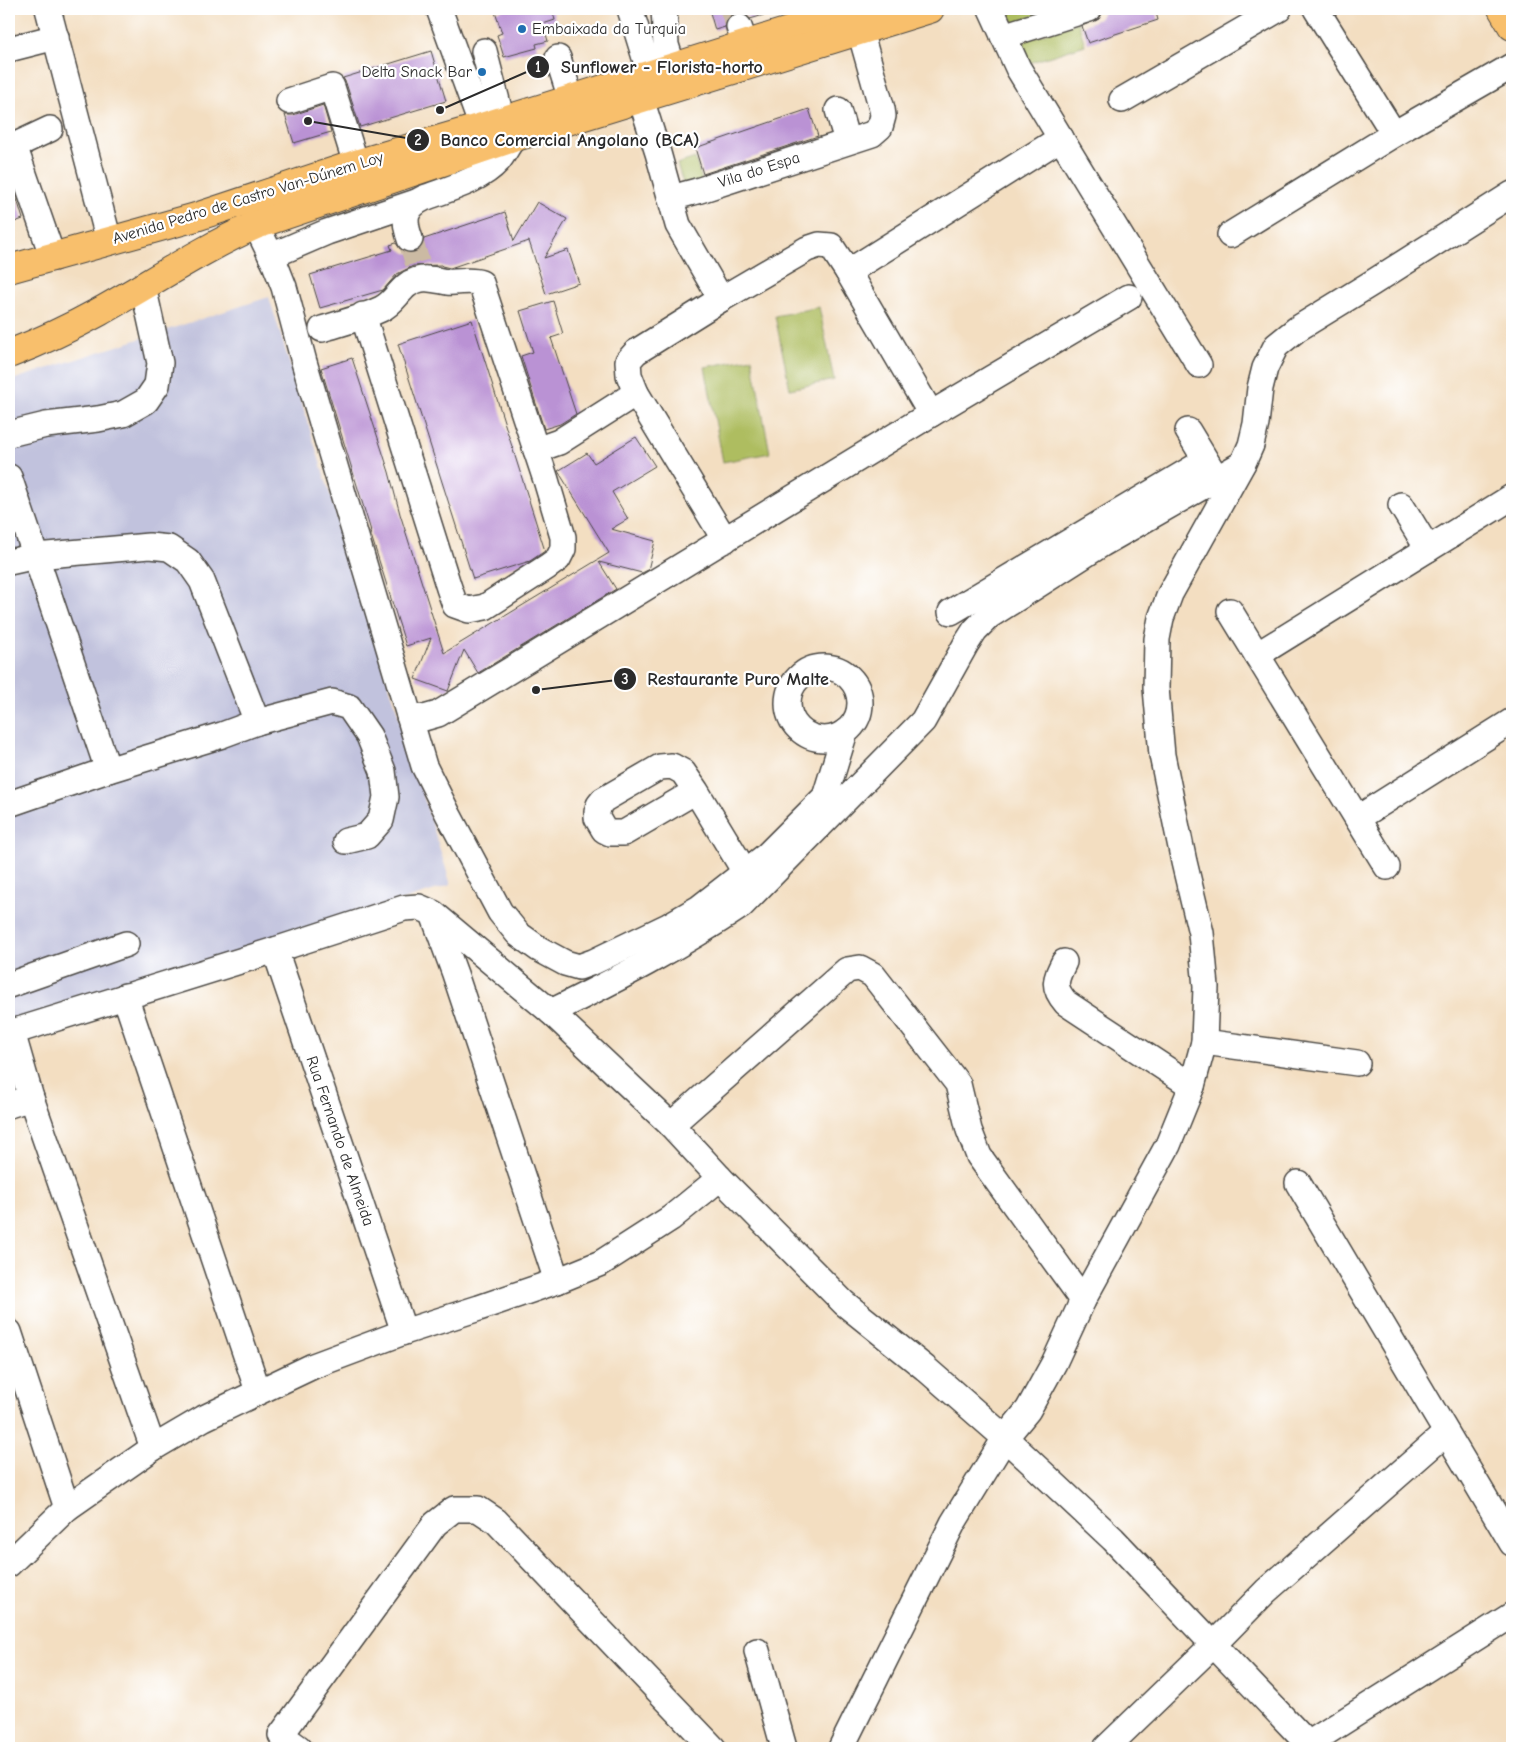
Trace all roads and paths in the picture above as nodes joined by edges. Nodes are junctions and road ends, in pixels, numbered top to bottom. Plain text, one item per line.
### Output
1 (48, 9) edge
2 (439, 9) edge
3 (630, 9) edge
4 (664, 9) edge
5 (930, 9) edge
6 (991, 9) edge
7 (1090, 9) edge
8 (1279, 9) edge
9 (1316, 9) edge
10 (1502, 9) edge
11 (853, 15) edge
12 (1512, 26) edge
13 (56, 36) junction
14 (1004, 36) junction
15 (9, 49) edge
16 (484, 51) dead end
17 (558, 58) dead end
18 (1512, 66) edge
19 (72, 69) dead end
20 (662, 70) junction
21 (502, 76) dead end
22 (571, 99) junction
23 (641, 99) junction
24 (1122, 100) dead end
25 (289, 101) dead end
26 (838, 110) dead end
27 (503, 125) junction
28 (50, 129) dead end
29 (1394, 134) junction
30 (1062, 138) junction
31 (847, 141) junction
32 (356, 164) junction
33 (1512, 194) edge
34 (671, 198) junction
35 (416, 202) junction
36 (365, 219) junction
37 (267, 221) junction
38 (1230, 234) dead end
39 (113, 240) junction
40 (271, 256) junction
41 (53, 258) junction
42 (9, 269) edge
43 (848, 272) junction
44 (143, 286) junction
45 (1129, 298) dead end
46 (721, 299) junction
47 (363, 315) junction
48 (322, 329) dead end
49 (9, 354) edge
50 (1199, 365) dead end
51 (636, 393) junction
52 (931, 414) junction
53 (1188, 431) dead end
54 (9, 434) edge
55 (536, 450) junction
56 (1243, 463) junction
57 (1211, 470) junction
58 (9, 477) edge
59 (1512, 497) edge
60 (1401, 505) dead end
61 (725, 540) junction
62 (1428, 549) junction
63 (36, 556) junction
64 (9, 562) edge
65 (1230, 611) dead end
66 (951, 612) dead end
67 (1257, 655) junction
68 (409, 716) junction
69 (1512, 721) edge
70 (257, 722) junction
71 (845, 732) dead end
72 (108, 770) junction
73 (696, 791) dead end
74 (9, 804) edge
75 (1358, 818) junction
76 (346, 841) dead end
77 (1387, 867) dead end
78 (745, 872) junction
79 (433, 913) junction
80 (126, 944) dead end
81 (275, 950) junction
82 (486, 958) junction
83 (1064, 962) dead end
84 (455, 974) junction
85 (9, 985) edge
86 (126, 996) junction
87 (551, 1012) junction
88 (10, 1032) edge
89 (1204, 1042) junction
90 (1357, 1063) dead end
91 (1192, 1086) junction
92 (20, 1102) edge
93 (671, 1125) junction
94 (720, 1178) junction
95 (1298, 1183) dead end
96 (557, 1281) junction
97 (1083, 1300) junction
98 (9, 1332) edge
99 (404, 1332) junction
100 (258, 1391) junction
101 (1446, 1434) junction
102 (1005, 1438) junction
103 (153, 1448) junction
104 (67, 1508) junction
105 (1512, 1543) edge
106 (9, 1564) edge
107 (1512, 1615) edge
108 (1213, 1645) junction
109 (757, 1651) dead end
110 (284, 1744) edge
111 (1310, 1746) edge
112 (713, 1748) edge
113 (784, 1748) edge
114 (841, 1748) edge
115 (1106, 1748) edge

1 - 13 street
2 - 27 street
3 - 20 street
4 - 20 street
5 - 11 main road, Avenida Pedro de Castro Van-Dúnem Loy
6 - 14 street
7 - 14 street
8 - 24 street
9 - 29 street
10 - 12 main road
11 - 20 main road, Avenida Pedro de Castro Van-Dúnem Loy
11 - 23 main road, Avenida Pedro de Castro Van-Dúnem Loy
11 - 31 street, Vila do Espa
13 - 15 street
13 - 39 street
14 - 30 street
16 - 27 street
17 - 22 street
18 - 29 street
19 - 39 street
20 - 22 main road, Avenida Pedro de Castro Van-Dúnem Loy
21 - 27 street
22 - 27 main road, Avenida Pedro de Castro Van-Dúnem Loy
23 - 27 main road, Avenida Pedro de Castro Van-Dúnem Loy
23 - 34 street
25 - 32 street
26 - 31 street
27 - 32 main road, Avenida Pedro de Castro Van-Dúnem Loy
27 - 35 street
27 - 37 main road, Avenida Pedro de Castro Van-Dúnem Loy
28 - 41 street
29 - 38 street
30 - 43 street
30 - 50 street
31 - 34 street, Vila do Espa
32 - 39 main road, Avenida Pedro de Castro Van-Dúnem Loy
33 - 56 street
34 - 46 street
35 - 36 street
35 - 36 street
36 - 37 street
36 - 40 street
37 - 40 street
37 - 44 main road, Avenida Pedro de Castro Van-Dúnem Loy
39 - 41 main road, Avenida Pedro de Castro Van-Dúnem Loy
40 - 68 street
41 - 42 main road, Avenida Pedro de Castro Van-Dúnem Loy
43 - 46 street
43 - 52 street
44 - 49 main road, Avenida Pedro de Castro Van-Dúnem Loy
44 - 54 street
45 - 52 street
46 - 51 street
47 - 48 street
47 - 55 street
47 - 55 street
51 - 55 street
51 - 61 street
52 - 61 street
53 - 57 street
56 - 57 street
56 - 89 street
57 - 66 street
57 - 87 street
58 - 63 street
59 - 62 street
60 - 62 street
61 - 68 street
62 - 67 street
63 - 64 street
63 - 70 street
63 - 72 street
65 - 67 street
67 - 75 street
68 - 78 street
69 - 75 street
70 - 72 street
70 - 76 street
71 - 78 street
72 - 74 street
73 - 78 street
75 - 77 street
79 - 81 street
79 - 82 street
79 - 84 street
80 - 85 street
81 - 86 street
81 - 99 street, Rua Fernando de Almeida
82 - 84 street
82 - 87 street
83 - 91 street
84 - 96 street
86 - 88 street
86 - 100 street
87 - 93 street
88 - 92 street
89 - 90 street
89 - 91 street
91 - 97 street
92 - 103 street
93 - 94 street
93 - 97 street
94 - 96 street
94 - 102 street
95 - 101 street
96 - 99 street
97 - 102 street
98 - 104 street
99 - 100 street
100 - 103 street
101 - 105 street
101 - 108 street
102 - 108 street
102 - 114 street
103 - 104 street
104 - 106 street
107 - 111 street
108 - 111 street
108 - 115 street
109 - 113 street
110 - 112 street

